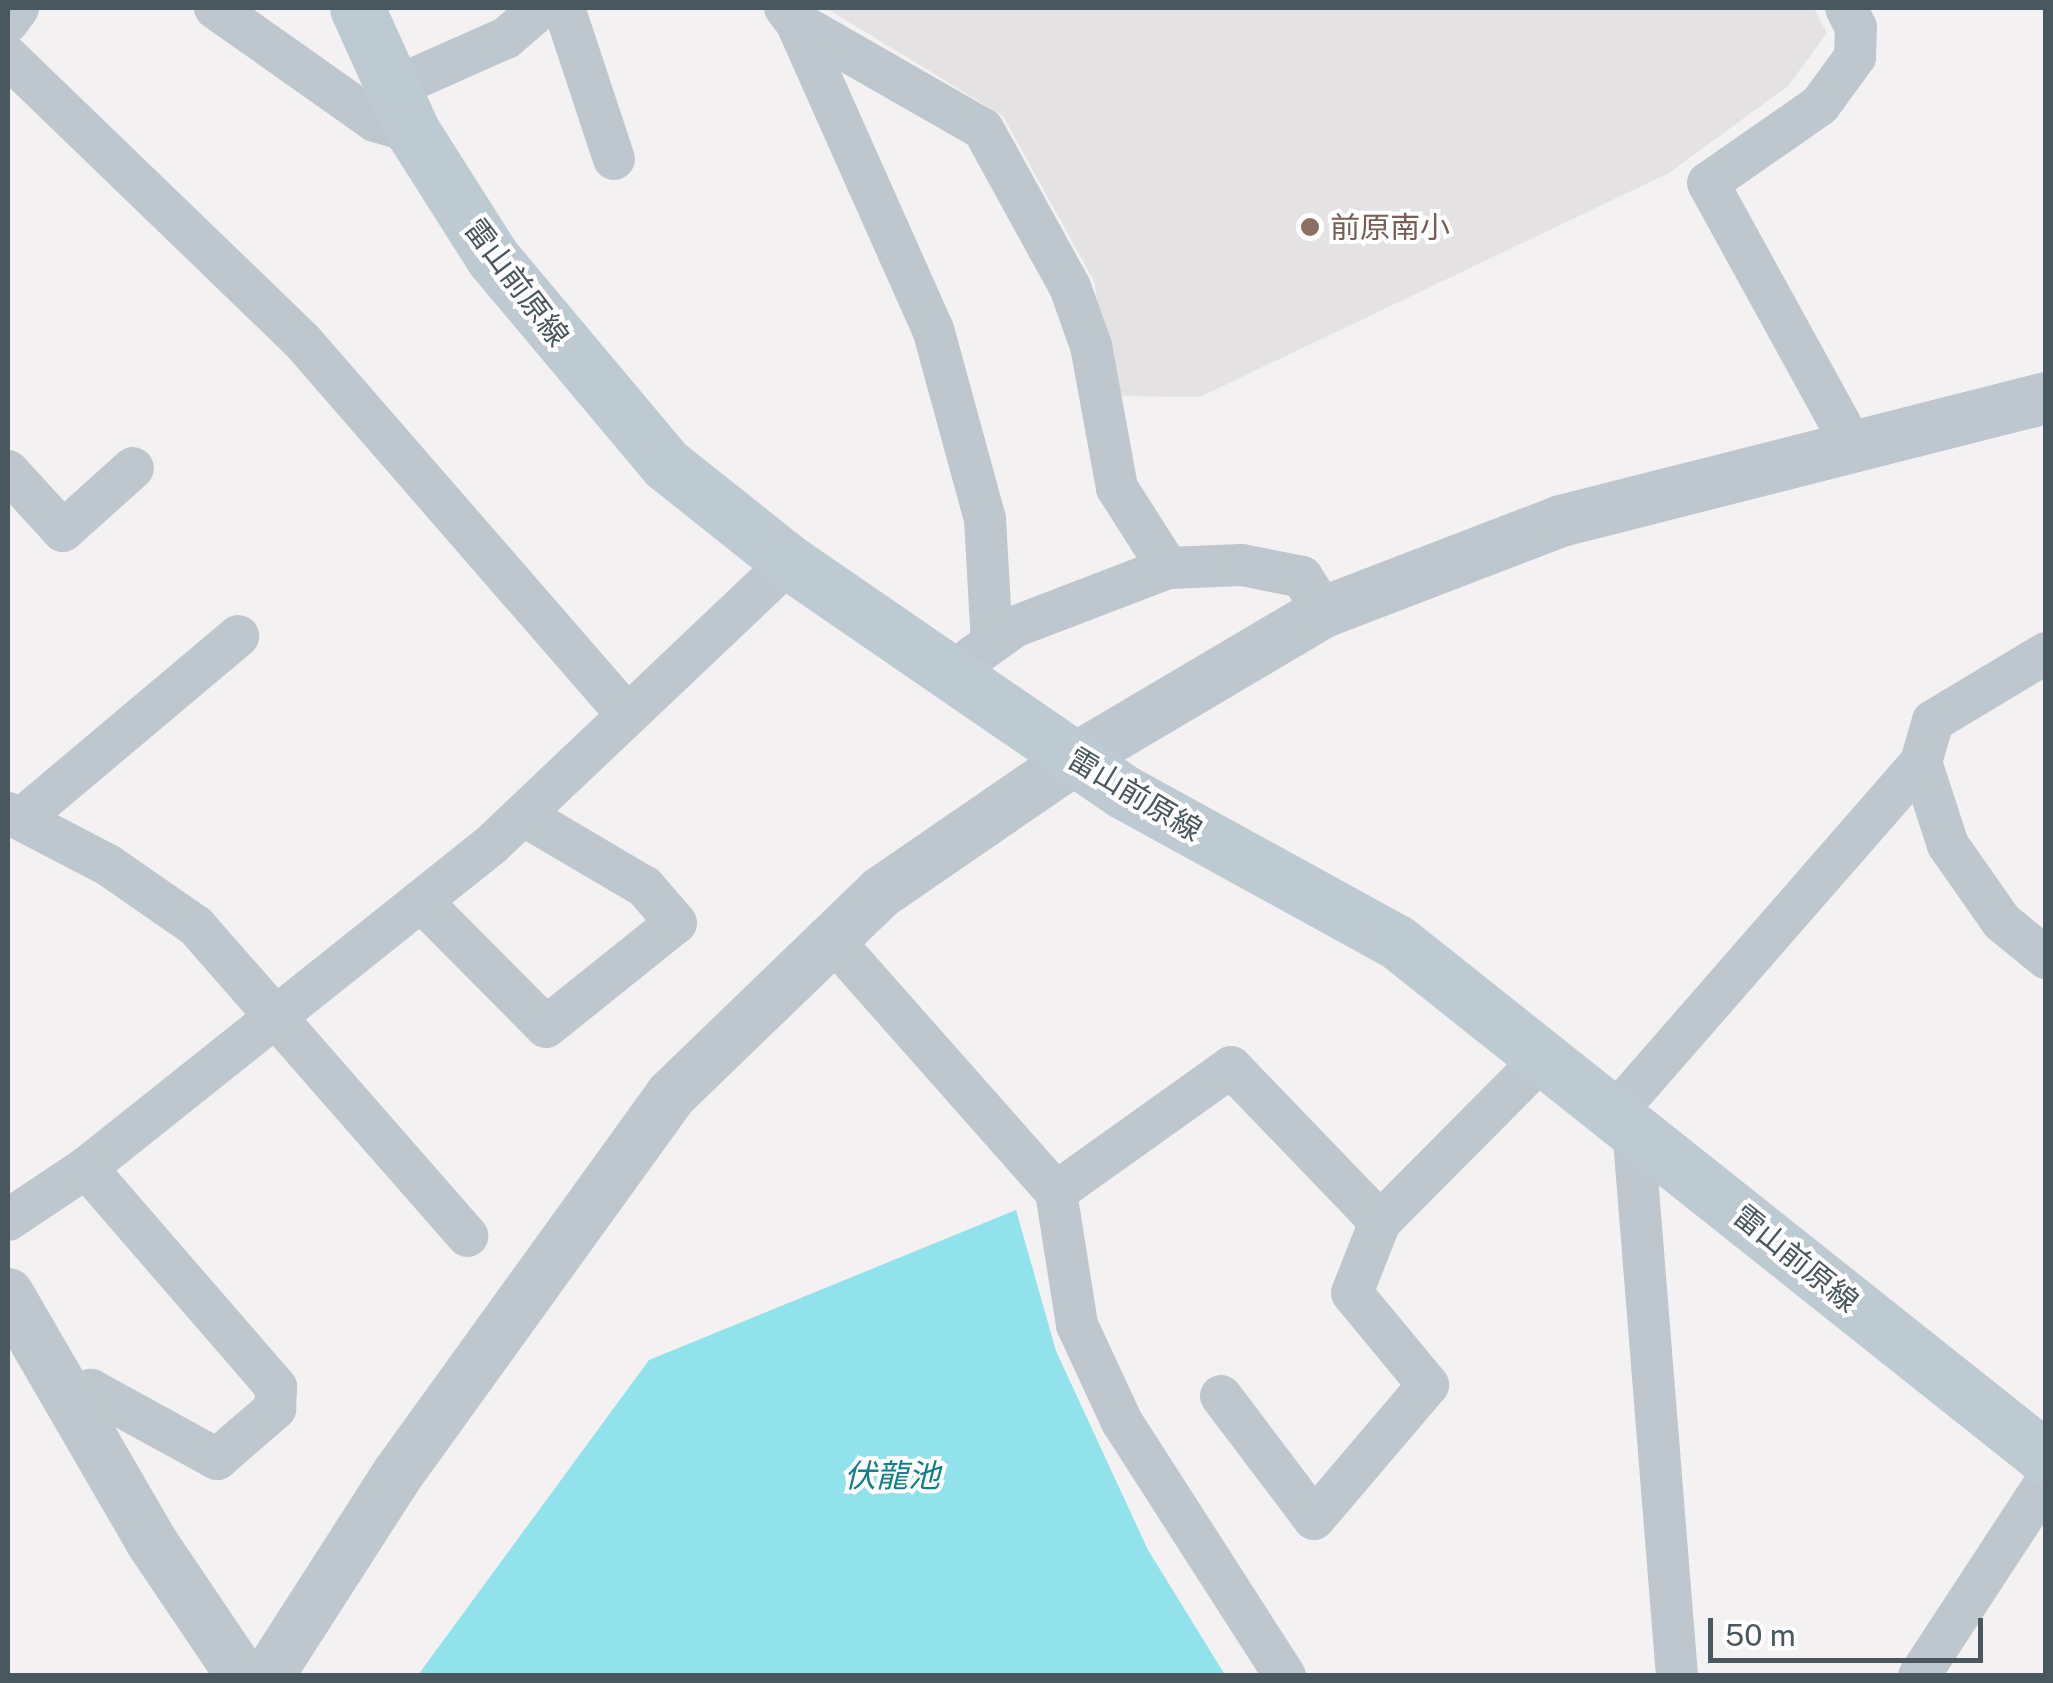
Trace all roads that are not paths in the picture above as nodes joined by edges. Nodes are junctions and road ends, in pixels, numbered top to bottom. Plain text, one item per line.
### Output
1 (18, 8) edge
2 (215, 8) edge
3 (356, 8) edge
4 (541, 8) edge
5 (564, 8) edge
6 (1846, 8) edge
7 (790, 15) edge
8 (8, 22) edge
9 (8, 57) edge
10 (403, 110) junction
11 (614, 159) dead end
12 (2046, 398) edge
13 (1852, 445) junction
14 (134, 468) dead end
15 (8, 470) edge
16 (788, 562) junction
17 (1168, 568) junction
18 (1324, 612) junction
19 (238, 636) dead end
20 (2046, 653) edge
21 (971, 658) junction
22 (628, 716) junction
23 (1075, 758) junction
24 (1921, 762) junction
25 (522, 815) junction
26 (14, 816) edge
27 (421, 901) junction
28 (832, 939) junction
29 (2046, 958) edge
30 (278, 1016) junction
31 (1544, 1057) junction
32 (1624, 1120) junction
33 (86, 1168) junction
34 (1056, 1192) junction
35 (8, 1220) edge
36 (1380, 1222) junction
37 (467, 1236) dead end
38 (12, 1311) edge
39 (1221, 1396) dead end
40 (70, 1401) junction
41 (2046, 1458) edge
42 (2046, 1482) edge
43 (242, 1676) edge
44 (268, 1676) edge
45 (1285, 1676) edge
46 (1676, 1676) edge
47 (1919, 1676) edge

1 - 8 street
2 - 10 street
3 - 10 main road, 雷山前原線
4 - 10 street
5 - 11 street
6 - 13 street
7 - 17 street
7 - 21 street
9 - 22 street
10 - 16 main road, 雷山前原線
12 - 13 street
13 - 18 street
14 - 15 street
16 - 21 main road, 雷山前原線
16 - 22 street
17 - 18 street
17 - 21 street
18 - 23 street
19 - 26 street
20 - 24 street
21 - 23 main road, 雷山前原線
22 - 25 street
23 - 28 street
23 - 31 main road, 雷山前原線
24 - 29 street
24 - 32 street
25 - 27 street
25 - 27 street
26 - 30 street
27 - 30 street
28 - 34 street
28 - 44 street
30 - 33 street
30 - 37 street
31 - 32 main road, 雷山前原線
31 - 36 street
32 - 41 main road, 雷山前原線
32 - 46 street
33 - 35 street
33 - 40 street
34 - 36 street
34 - 45 street
36 - 39 street
38 - 40 street
40 - 43 street
42 - 47 street

